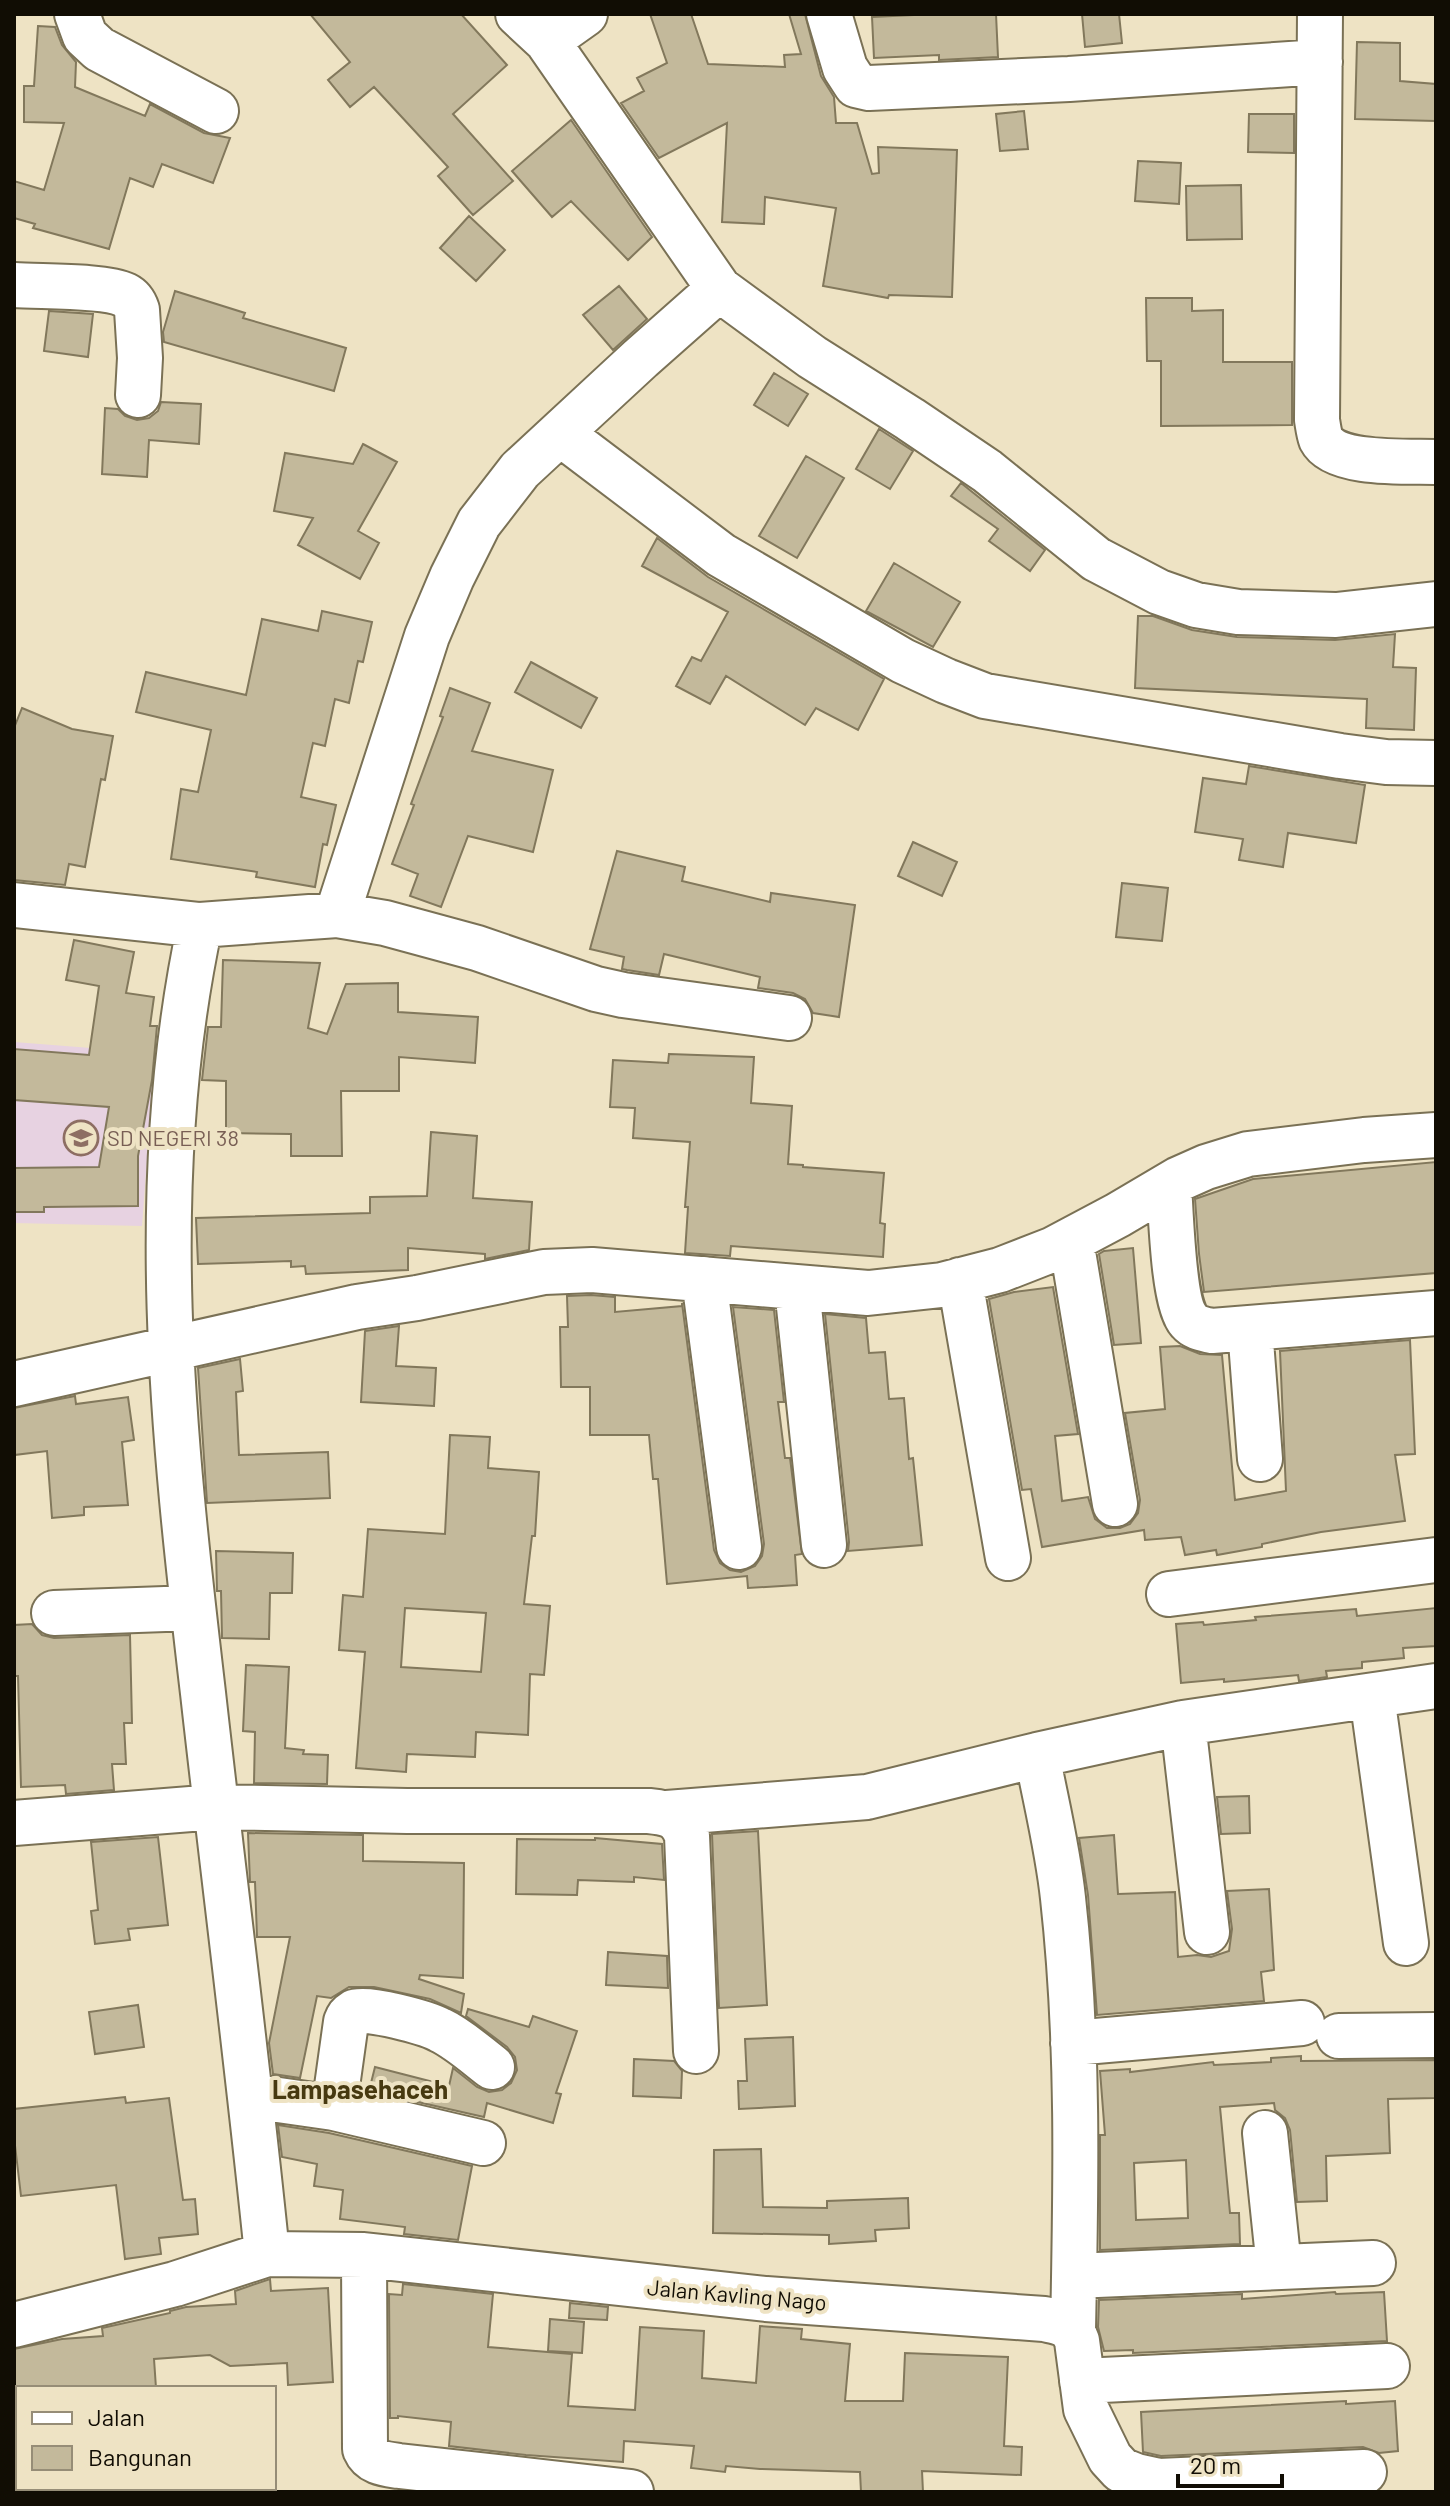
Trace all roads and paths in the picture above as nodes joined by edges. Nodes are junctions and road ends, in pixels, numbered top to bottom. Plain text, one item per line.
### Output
1 (77, 14) edge
2 (585, 14) edge
3 (829, 14) edge
4 (1320, 14) edge
5 (533, 28) edge
6 (1320, 62) junction
7 (216, 111) dead end
8 (14, 285) edge
9 (719, 289) junction
10 (138, 395) dead end
11 (561, 434) junction
12 (1436, 462) edge
13 (1436, 604) edge
14 (1436, 763) edge
15 (14, 905) edge
16 (337, 915) junction
17 (200, 925) junction
18 (789, 1018) dead end
19 (1436, 1135) edge
20 (1169, 1185) junction
21 (1071, 1240) junction
22 (704, 1279) junction
23 (960, 1280) junction
24 (797, 1288) junction
25 (1436, 1324) edge
26 (1250, 1328) junction
27 (169, 1349) junction
28 (14, 1384) edge
29 (1260, 1459) dead end
30 (1115, 1504) dead end
31 (824, 1545) dead end
32 (739, 1547) dead end
33 (1008, 1558) dead end
34 (1436, 1560) edge
35 (1169, 1594) dead end
36 (193, 1608) junction
37 (54, 1613) dead end
38 (1436, 1686) edge
39 (1372, 1696) junction
40 (1183, 1723) junction
41 (1037, 1755) junction
42 (216, 1807) junction
43 (667, 1813) junction
44 (14, 1823) edge
45 (1207, 1932) dead end
46 (1406, 1943) dead end
47 (1436, 2035) edge
48 (1073, 2043) junction
49 (696, 2051) dead end
50 (492, 2067) dead end
51 (251, 2096) junction
52 (334, 2108) junction
53 (1265, 2133) dead end
54 (483, 2143) dead end
55 (267, 2254) junction
56 (364, 2255) junction
57 (1373, 2263) dead end
58 (1279, 2267) junction
59 (1074, 2276) junction
60 (14, 2325) edge
61 (1073, 2330) junction
62 (1387, 2366) dead end
63 (1082, 2381) junction
64 (1364, 2472) dead end
65 (631, 2492) edge

1 - 7 street
2 - 5 street
3 - 6 street
4 - 6 street
5 - 9 street
6 - 12 street
8 - 10 street
9 - 11 street
9 - 13 street
11 - 14 street
11 - 16 street
15 - 17 street
16 - 17 street
16 - 18 street
17 - 27 street
19 - 20 street
20 - 21 street
20 - 26 street
21 - 23 street
21 - 30 street
22 - 24 street
22 - 27 street
22 - 32 street
23 - 24 street
23 - 33 street
24 - 31 street
25 - 26 street
26 - 29 street
27 - 28 street
27 - 36 street
34 - 35 street
36 - 37 street
36 - 42 street
38 - 39 street
39 - 40 street
39 - 46 street
40 - 41 street
40 - 45 street
41 - 43 street
41 - 48 street
42 - 43 street
42 - 44 street
42 - 51 street
43 - 49 street
47 - 48 street
48 - 59 street
50 - 52 street
51 - 52 street
51 - 55 street
52 - 54 street
53 - 58 street
55 - 56 street, Jalan Kavling Nago
55 - 60 street, Jalan Kavling Nago
56 - 61 street, Jalan Kavling Nago
56 - 65 street
57 - 58 street
58 - 59 street
59 - 61 street
61 - 63 street
62 - 63 street
63 - 64 street

